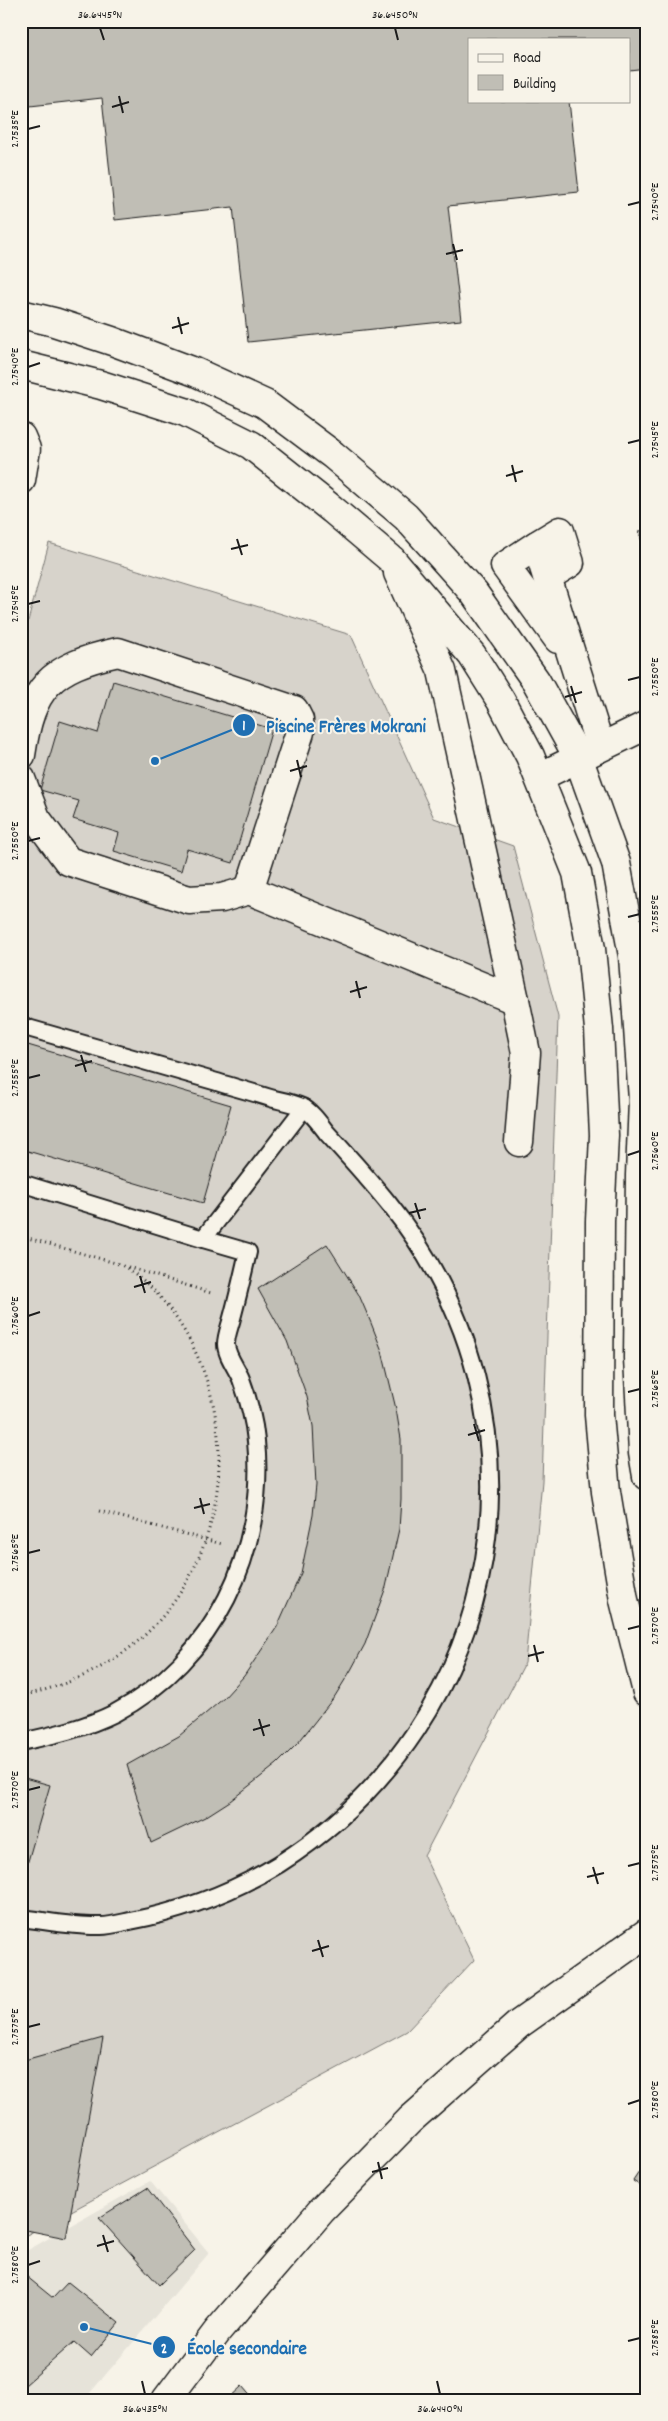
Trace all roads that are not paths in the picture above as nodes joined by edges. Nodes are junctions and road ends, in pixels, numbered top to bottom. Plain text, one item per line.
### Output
1 (21, 314) edge
2 (21, 364) edge
3 (21, 436) edge
4 (21, 480) edge
5 (392, 560) junction
6 (574, 660) junction
7 (647, 725) edge
8 (589, 752) junction
9 (21, 756) edge
10 (539, 778) junction
11 (21, 779) edge
12 (249, 890) junction
13 (515, 1000) junction
14 (21, 1026) edge
15 (304, 1108) junction
16 (519, 1142) dead end
17 (21, 1183) edge
18 (203, 1239) junction
19 (647, 1476) edge
20 (647, 1692) edge
21 (21, 1742) edge
22 (21, 1918) edge
23 (647, 1933) edge
24 (166, 2400) edge

1 - 8 main road
2 - 5 main road
3 - 4 main road
5 - 10 main road
5 - 13 main road
6 - 6 main road
6 - 8 main road
7 - 8 main road
8 - 10 main road
8 - 19 main road
9 - 12 main road
10 - 20 main road
11 - 12 main road
12 - 13 main road
13 - 16 main road
14 - 15 lane
15 - 18 lane
15 - 22 lane
17 - 18 lane
18 - 21 lane
23 - 24 main road

